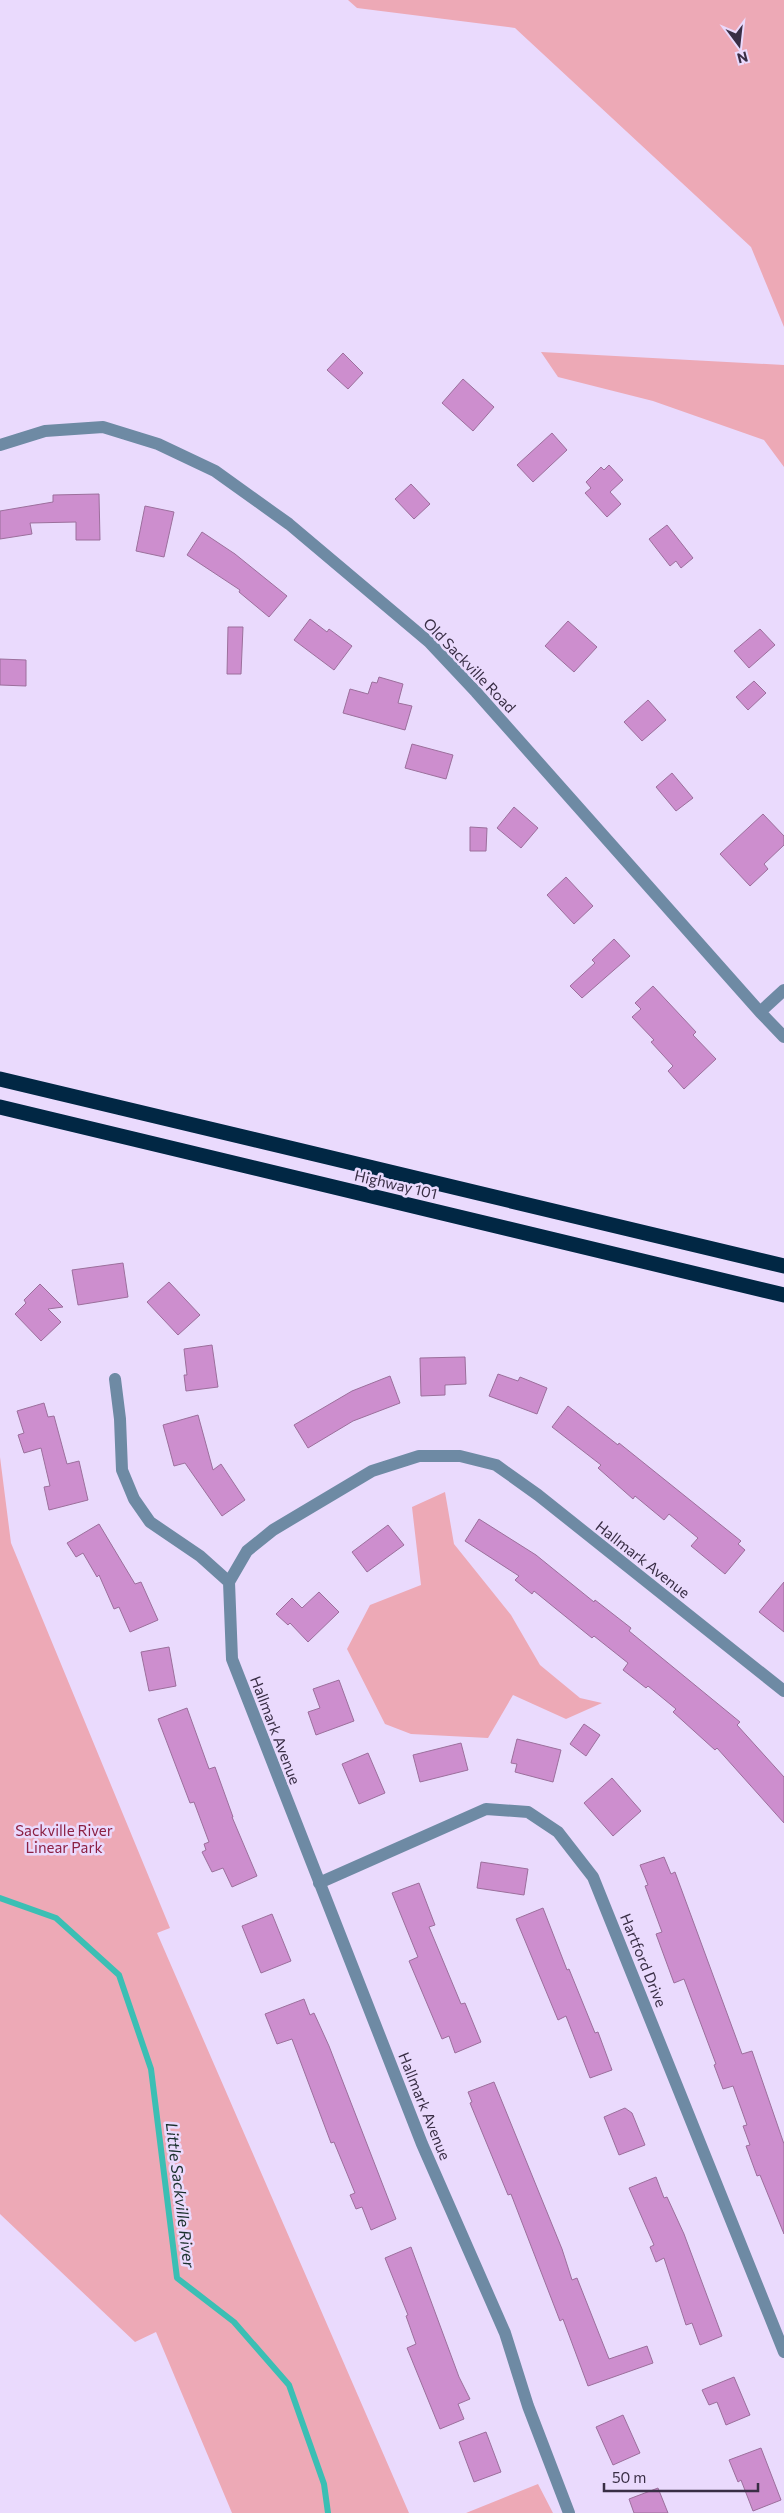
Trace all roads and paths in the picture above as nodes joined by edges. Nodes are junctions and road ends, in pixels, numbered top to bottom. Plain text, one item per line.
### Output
1 (0, 445) edge
2 (784, 990) edge
3 (760, 1012) junction
4 (784, 1037) edge
5 (0, 1079) edge
6 (0, 1107) edge
7 (784, 1266) edge
8 (784, 1295) edge
9 (115, 1379) dead end
10 (229, 1582) junction
11 (784, 1691) edge
12 (319, 1883) junction
13 (784, 2352) edge
14 (570, 2513) edge

1 - 3 street, Old Sackville Road
2 - 3 street
3 - 4 street, Old Sackville Road
5 - 7 highway, Highway 101
6 - 8 highway, Highway 101
9 - 10 street
10 - 11 street, Hallmark Avenue
10 - 12 street, Hallmark Avenue
12 - 13 street, Hartford Drive
12 - 14 street, Hallmark Avenue

